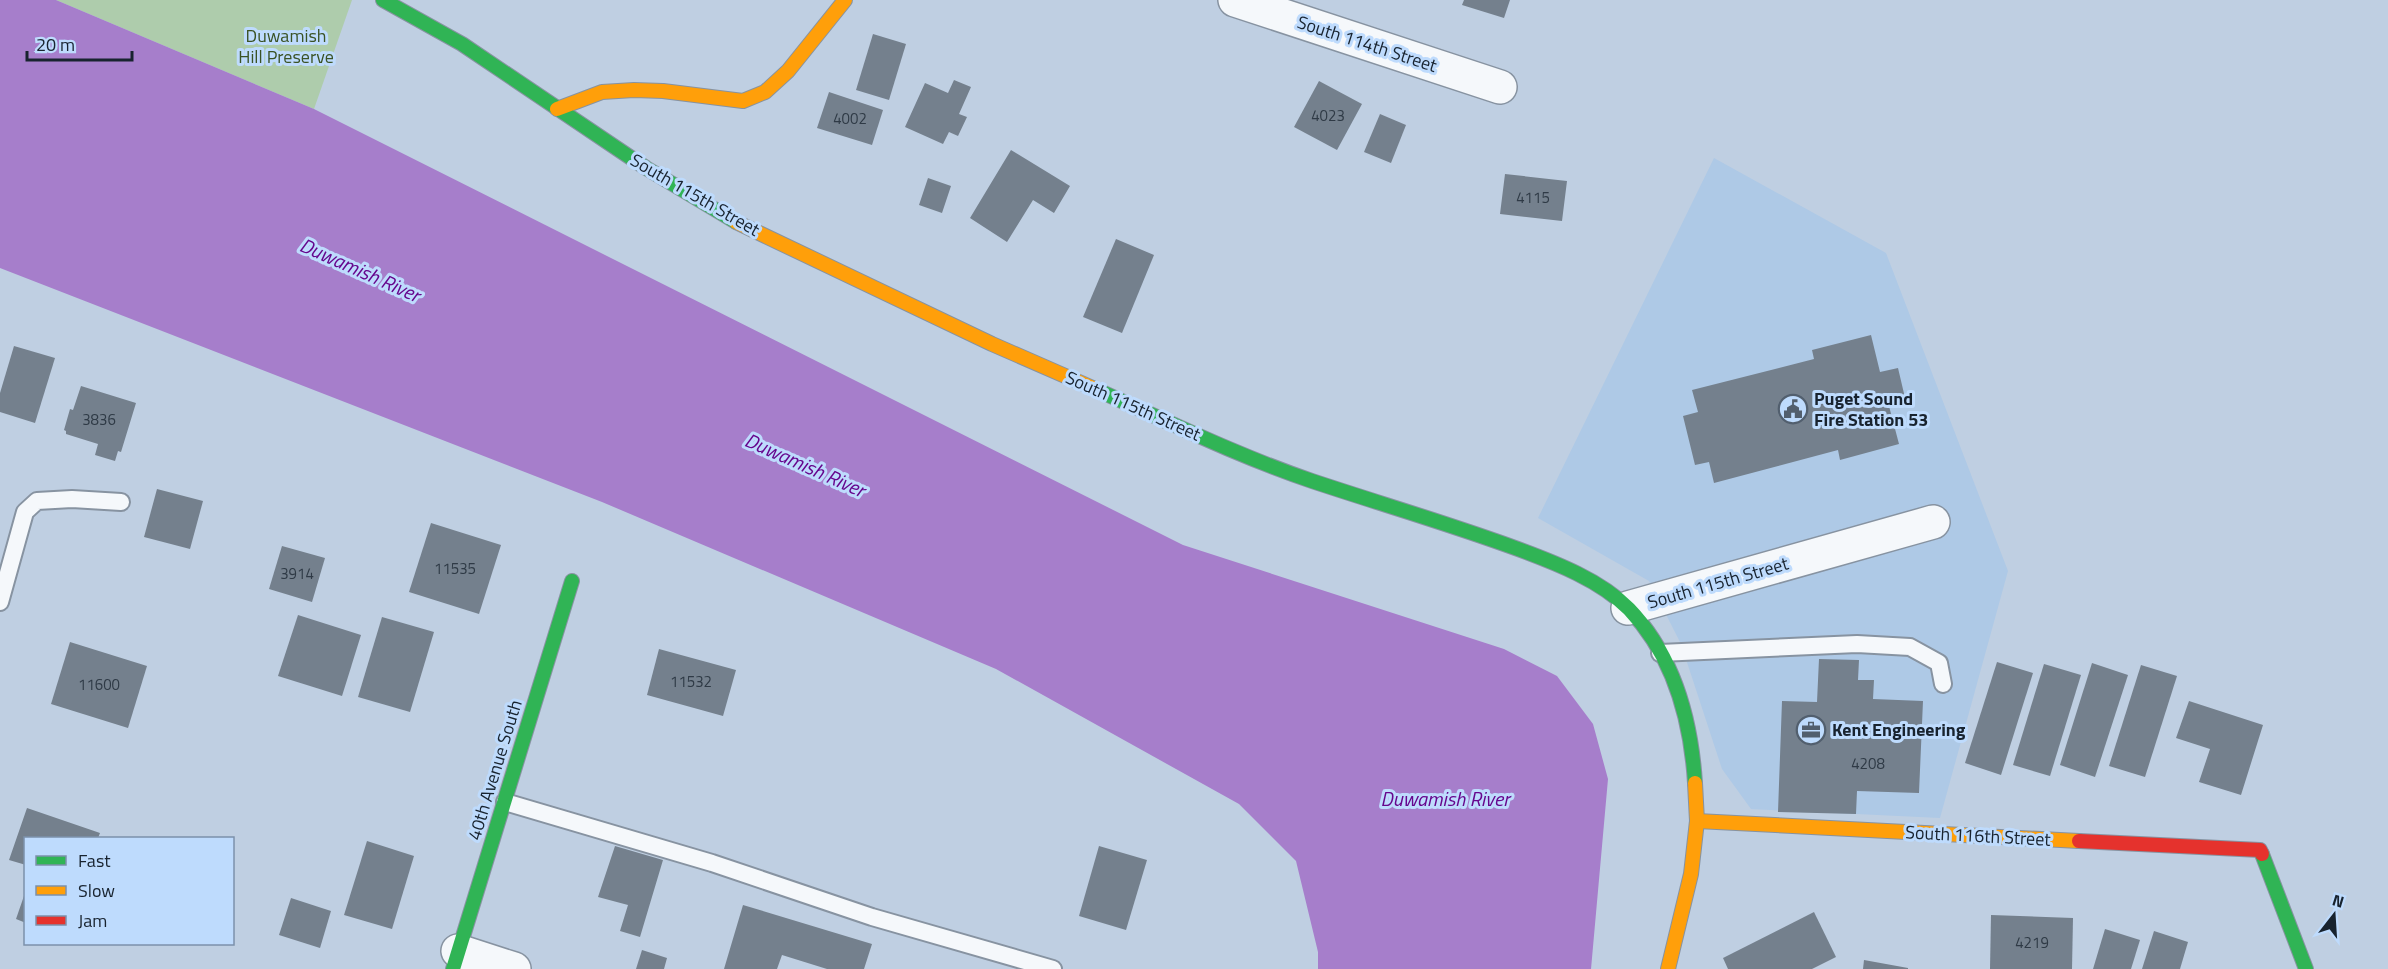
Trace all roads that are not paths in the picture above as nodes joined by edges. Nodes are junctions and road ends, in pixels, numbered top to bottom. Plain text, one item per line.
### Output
1 (383, 0) edge
2 (845, 0) edge
3 (1235, 0) edge
4 (1294, 10) edge
5 (1500, 87) dead end
6 (557, 110) junction
7 (121, 502) dead end
8 (1934, 522) dead end
9 (572, 580) dead end
10 (0, 602) edge
11 (1628, 608) junction
12 (1660, 653) junction
13 (1943, 684) dead end
14 (505, 801) junction
15 (1696, 821) junction
16 (456, 960) edge
17 (514, 969) edge
18 (1053, 969) edge
19 (1668, 969) edge
20 (2306, 969) edge

1 - 6 street, South 115th Street
2 - 6 street
3 - 4 street, South 114th Street
4 - 5 street, South 114th Street
6 - 11 street, South 115th Street
7 - 10 lane
8 - 11 street, South 115th Street
9 - 14 street, 40th Avenue South
11 - 12 street
12 - 13 lane
12 - 15 street
14 - 16 street, 40th Avenue South
14 - 18 lane
15 - 19 street
15 - 20 street, South 116th Street
16 - 17 street

